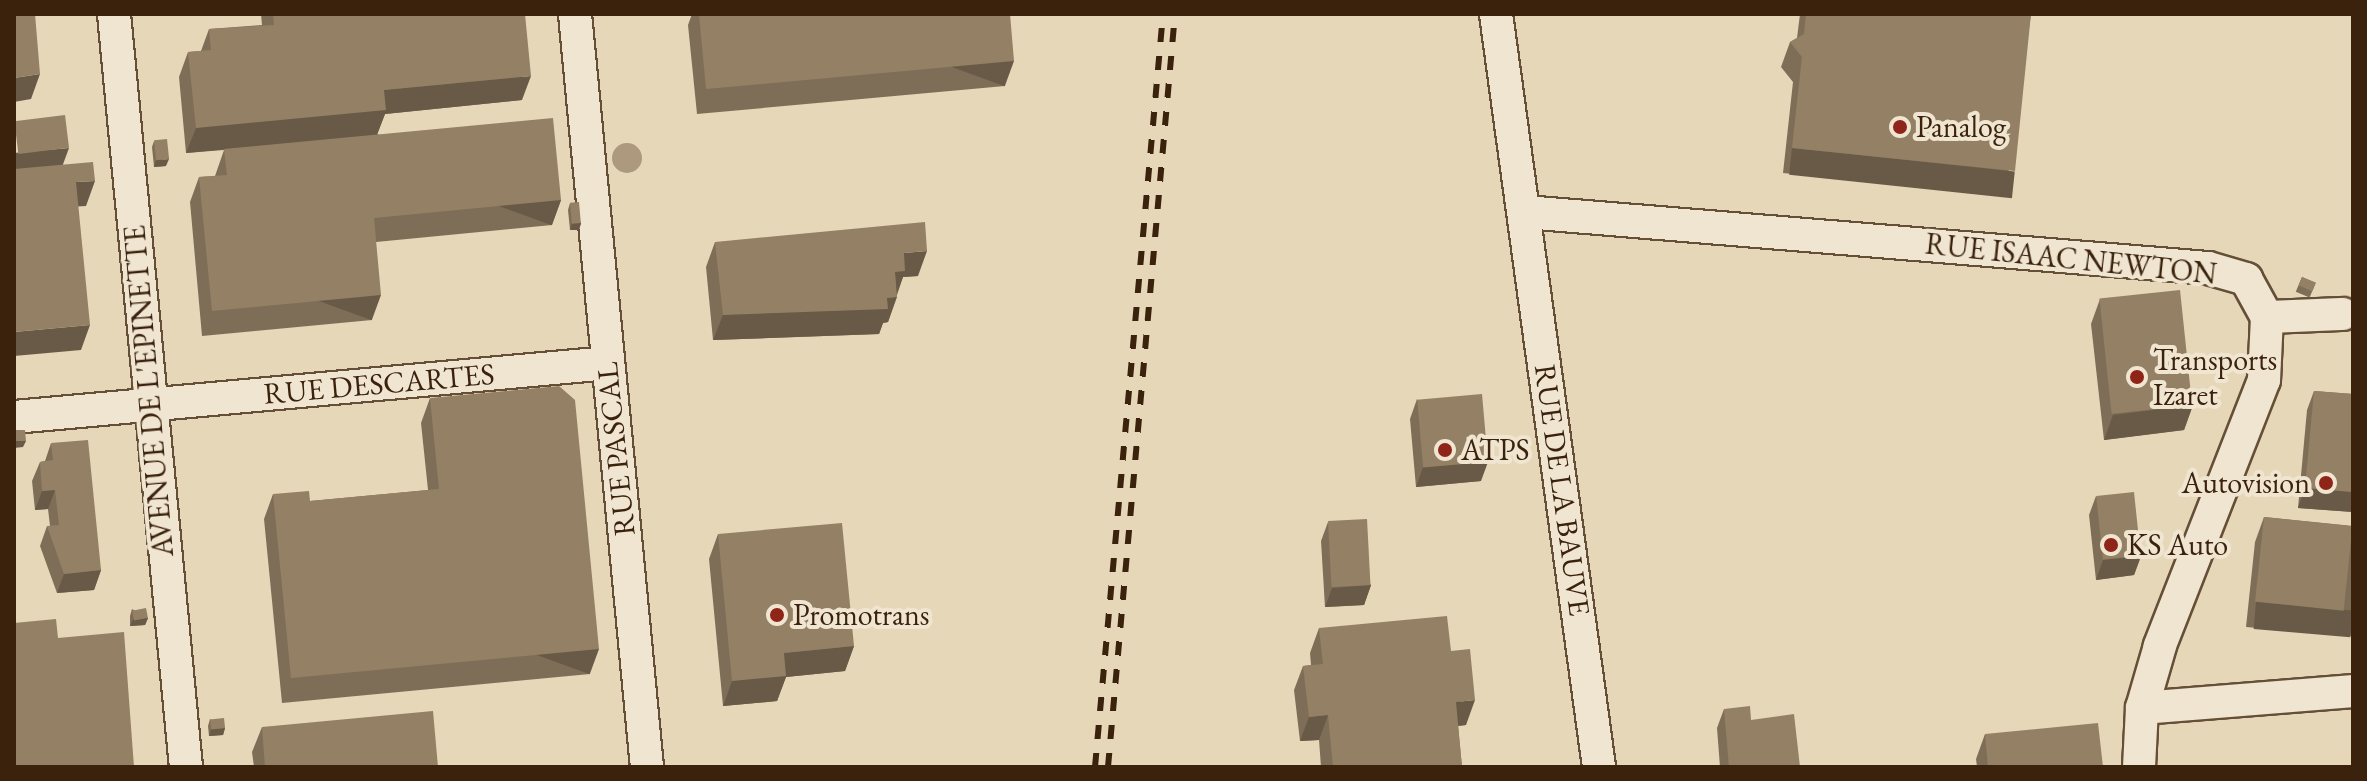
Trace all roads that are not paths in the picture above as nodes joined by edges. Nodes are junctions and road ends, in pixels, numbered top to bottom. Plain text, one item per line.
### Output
1 (114, 14) edge
2 (575, 14) edge
3 (1496, 14) edge
4 (1525, 212) junction
5 (2343, 314) dead end
6 (2267, 317) junction
7 (608, 363) junction
8 (150, 404) junction
9 (14, 417) edge
10 (2353, 691) edge
11 (2142, 708) junction
12 (186, 767) edge
13 (647, 767) edge
14 (1599, 767) edge
15 (2139, 767) edge

1 - 8 street, AVENUE DE L'EPINETTE
2 - 7 street, RUE PASCAL
3 - 4 street, RUE DE LA BAUVE
4 - 6 street, RUE ISAAC NEWTON
4 - 14 street, RUE DE LA BAUVE
5 - 6 street
6 - 11 street
7 - 8 street, RUE DESCARTES
7 - 13 street, RUE PASCAL
8 - 9 street, RUE DESCARTES
8 - 12 street, AVENUE DE L'EPINETTE
10 - 11 street
11 - 15 street

